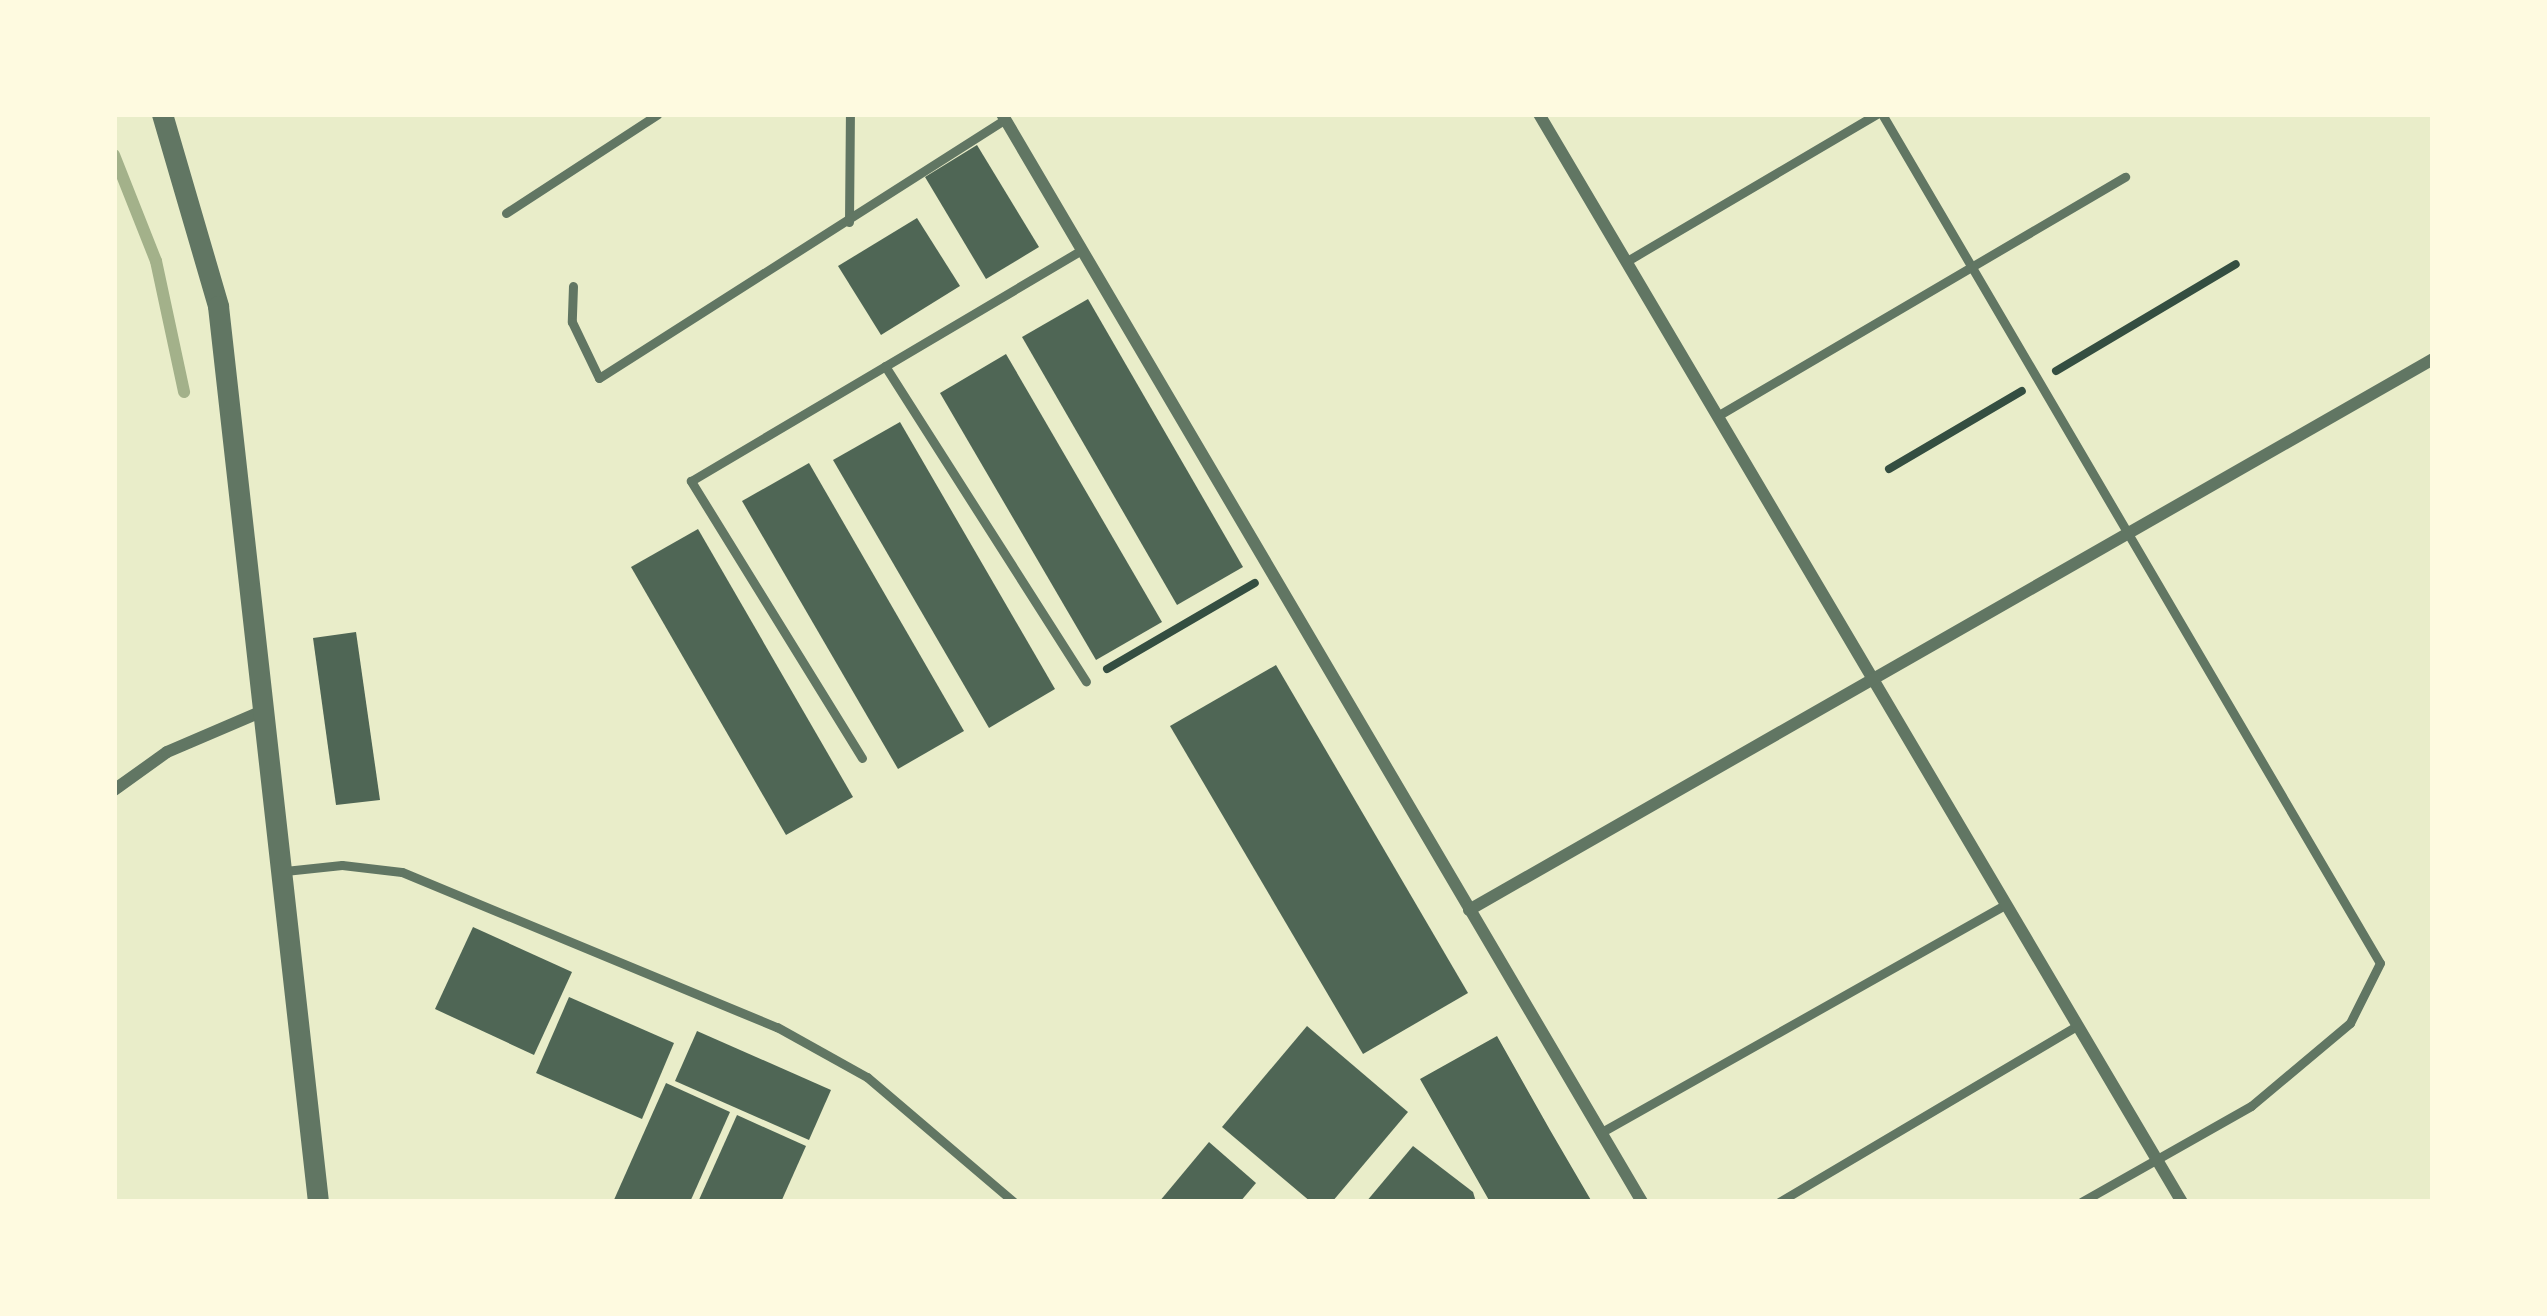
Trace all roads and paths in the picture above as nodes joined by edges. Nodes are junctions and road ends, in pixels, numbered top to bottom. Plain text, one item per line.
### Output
1 (162, 114) edge
2 (658, 114) edge
3 (850, 114) edge
4 (1539, 114) edge
5 (1880, 114) edge
6 (1004, 117) edge
7 (2125, 176) dead end
8 (506, 213) dead end
9 (849, 222) junction
10 (1081, 250) junction
11 (1627, 261) junction
12 (1973, 266) junction
13 (573, 286) dead end
14 (2433, 359) edge
15 (885, 366) junction
16 (1719, 415) junction
17 (2133, 534) junction
18 (1271, 574) junction
19 (1086, 681) joint
20 (1877, 681) junction
21 (266, 710) junction
22 (862, 758) dead end
23 (114, 790) edge
24 (285, 871) junction
25 (2005, 904) junction
26 (1469, 910) junction
27 (2077, 1026) junction
28 (1600, 1132) junction
29 (2157, 1157) junction
30 (318, 1202) edge
31 (1014, 1202) edge
32 (1642, 1202) edge
33 (1779, 1202) edge
34 (2081, 1202) edge
35 (2182, 1202) edge

1 - 21 street
2 - 8 lane
3 - 9 lane
4 - 11 street
5 - 11 lane
5 - 12 lane
6 - 9 lane
6 - 10 street
7 - 12 lane
9 - 13 lane
10 - 15 lane
10 - 18 street
11 - 16 street
12 - 16 lane
12 - 17 lane
14 - 17 street
15 - 19 lane
15 - 22 lane
16 - 20 street
17 - 20 street
17 - 29 lane
18 - 19 path
18 - 26 street
20 - 25 street
20 - 26 street
21 - 23 street
21 - 24 street
24 - 30 street
24 - 31 lane
25 - 27 street
25 - 28 lane
26 - 28 street
27 - 29 street
27 - 33 lane
28 - 32 street
29 - 34 lane
29 - 35 street

